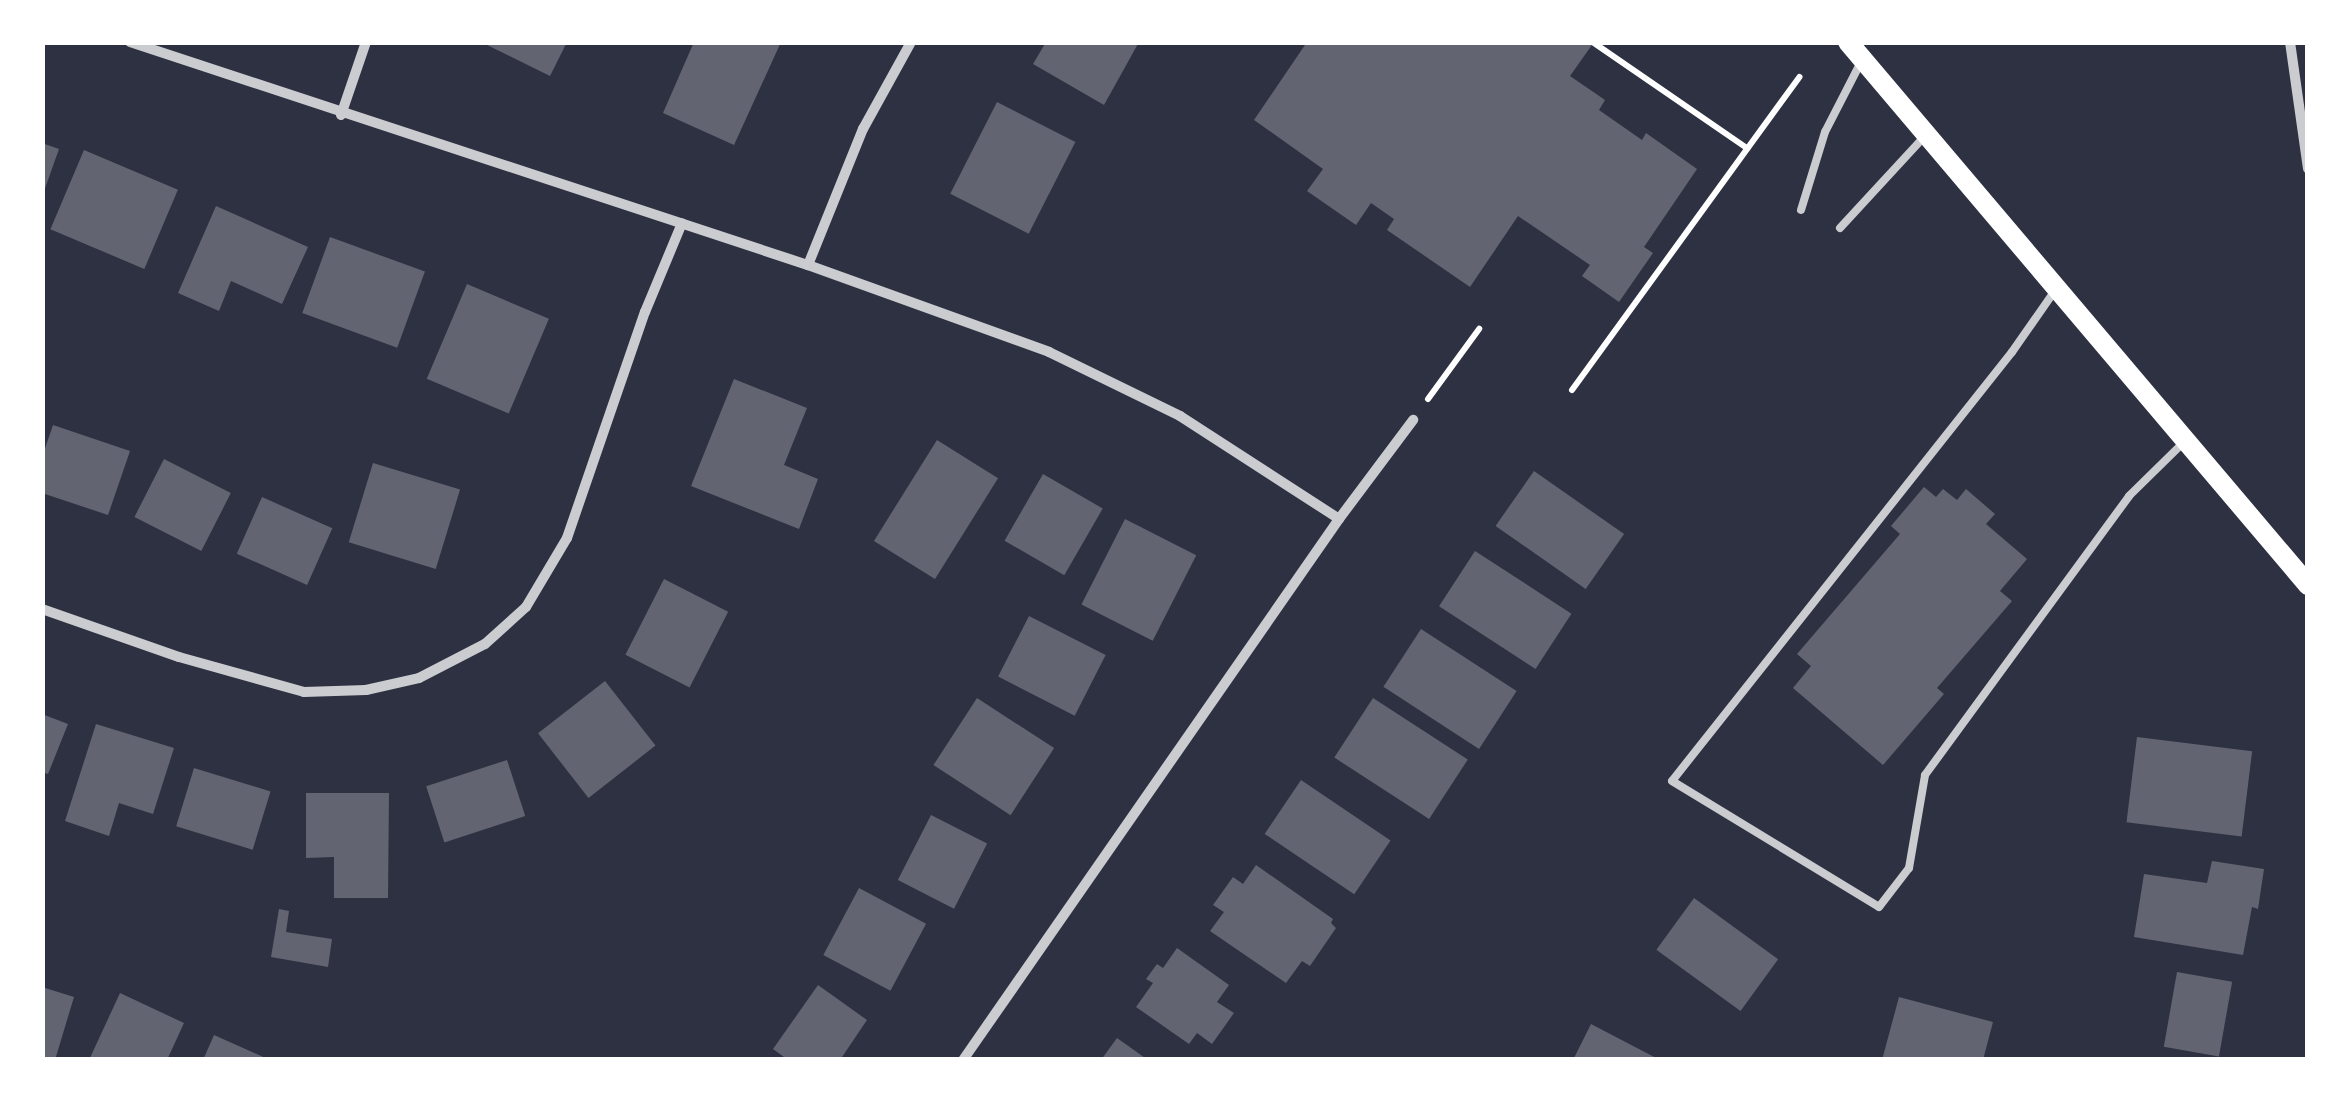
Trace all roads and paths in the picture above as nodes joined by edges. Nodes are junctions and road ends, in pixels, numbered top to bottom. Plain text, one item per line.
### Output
1 (130, 42) edge
2 (366, 42) edge
3 (911, 42) edge
4 (1848, 42) edge
5 (2290, 42) edge
6 (1594, 43) edge
7 (1862, 60) junction
8 (1799, 77) dead end
9 (341, 115) junction
10 (1926, 135) junction
11 (1747, 148) junction
12 (2308, 169) edge
13 (1801, 210) dead end
14 (682, 223) junction
15 (1840, 228) dead end
16 (808, 265) junction
17 (2056, 289) junction
18 (1479, 328) dead end
19 (1572, 390) dead end
20 (1413, 420) joint
21 (2184, 442) junction
22 (1339, 519) junction
23 (2308, 585) edge
24 (42, 609) edge
25 (963, 1060) edge

1 - 9 street
2 - 9 street
3 - 16 street
4 - 7 main road
5 - 12 street
6 - 11 path
7 - 10 main road
7 - 13 lane
8 - 11 path
9 - 14 street
10 - 15 lane
10 - 17 main road
11 - 19 path
14 - 16 street
14 - 24 street
16 - 22 street
17 - 21 main road
17 - 21 lane
18 - 20 path
20 - 22 street
21 - 23 main road
22 - 25 street

